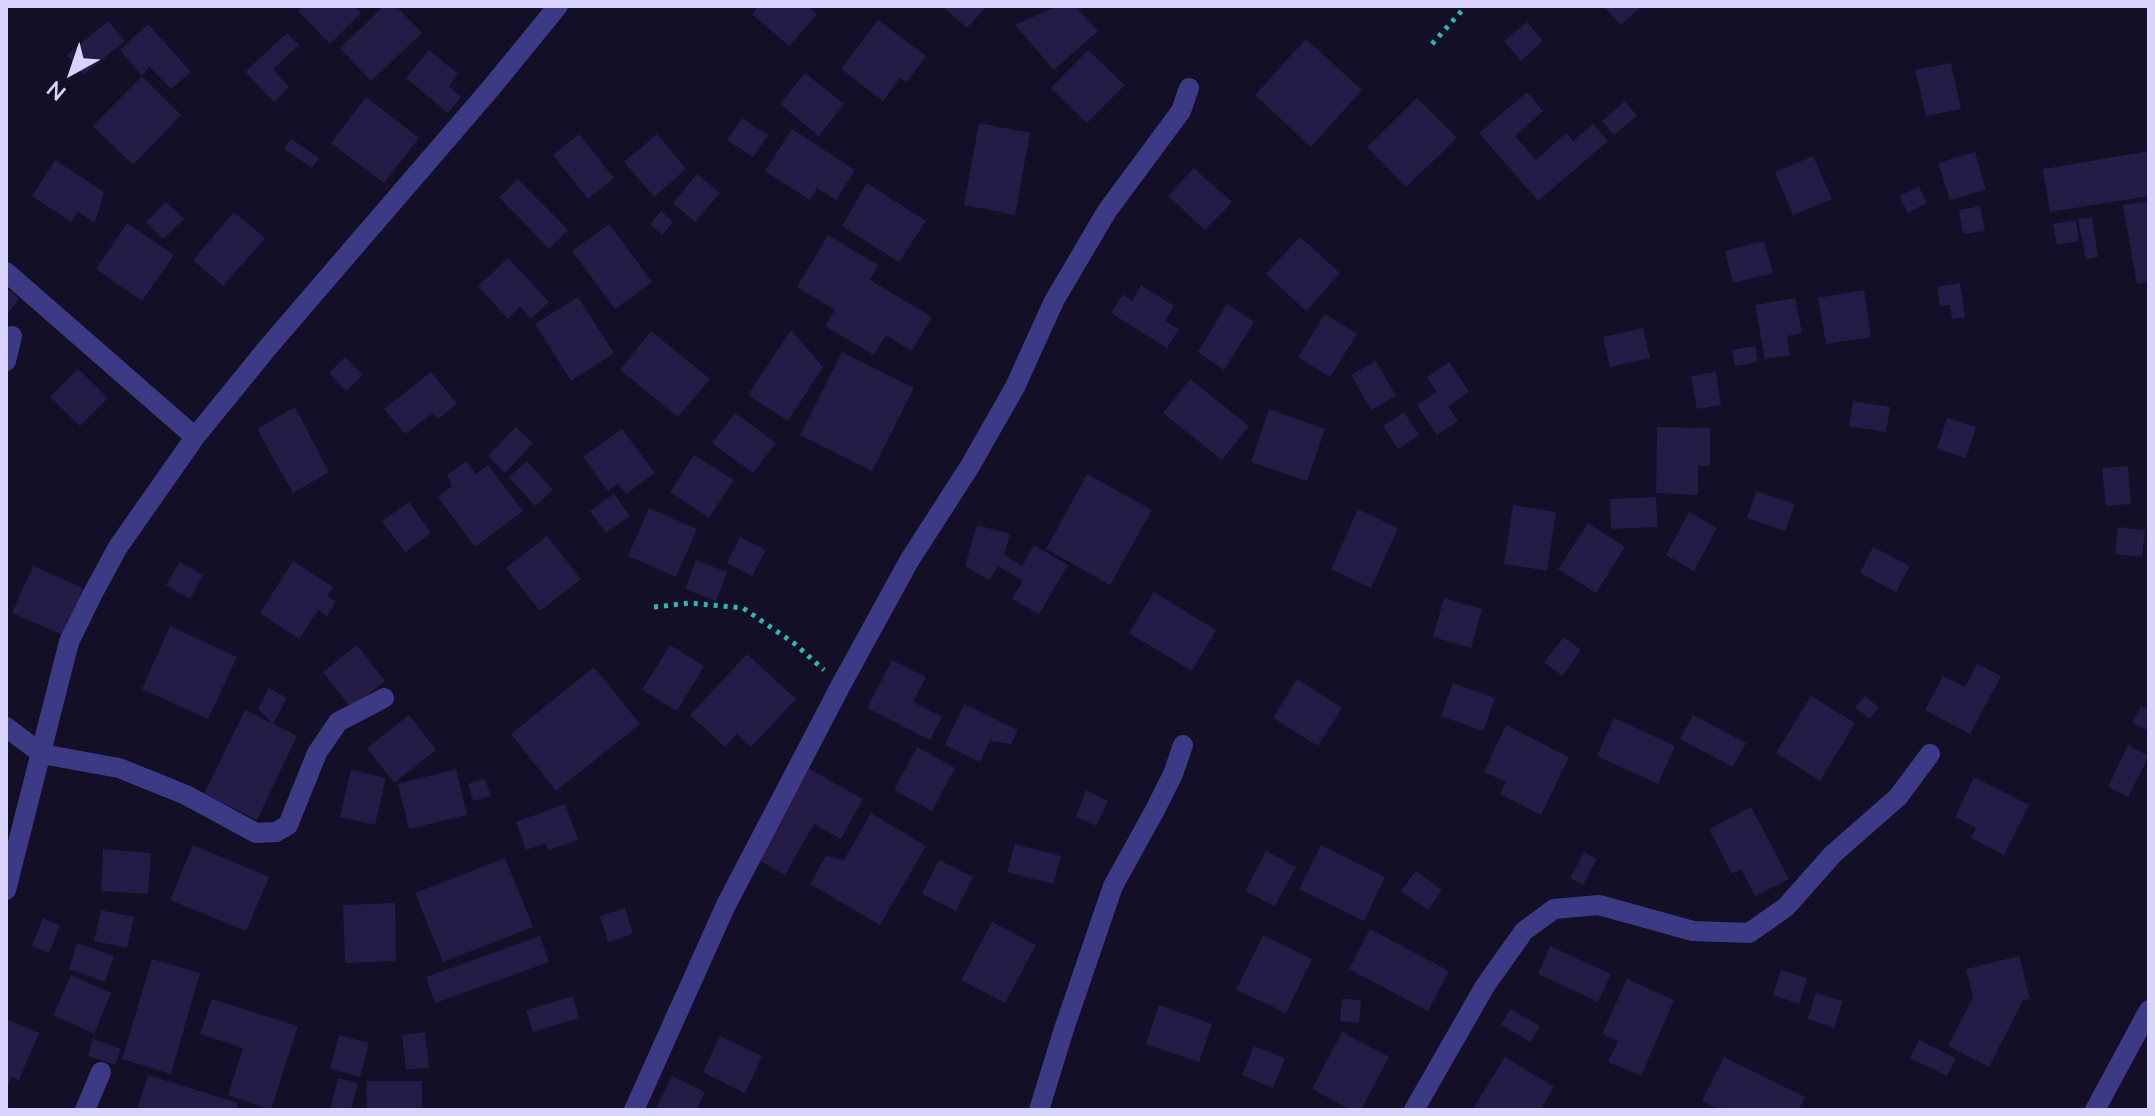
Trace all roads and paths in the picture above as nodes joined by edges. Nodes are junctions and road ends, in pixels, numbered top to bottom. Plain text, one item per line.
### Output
1 (558, 6) edge
2 (1466, 6) edge
3 (1432, 44) dead end
4 (1189, 88) dead end
5 (6, 272) edge
6 (12, 336) dead end
7 (6, 361) edge
8 (195, 437) junction
9 (654, 607) dead end
10 (841, 685) junction
11 (384, 698) dead end
12 (6, 727) edge
13 (1183, 745) dead end
14 (42, 754) junction
15 (1930, 754) dead end
16 (6, 890) edge
17 (2149, 1010) edge
18 (101, 1072) dead end
19 (85, 1110) edge
20 (634, 1110) edge
21 (1039, 1110) edge
22 (1414, 1110) edge
23 (2095, 1110) edge

1 - 8 street
2 - 3 path
4 - 10 street
5 - 8 street
6 - 7 street
8 - 14 street
9 - 10 path
10 - 20 street
11 - 14 street
12 - 14 street
13 - 21 street
14 - 16 street
15 - 22 street
17 - 23 street
18 - 19 street

